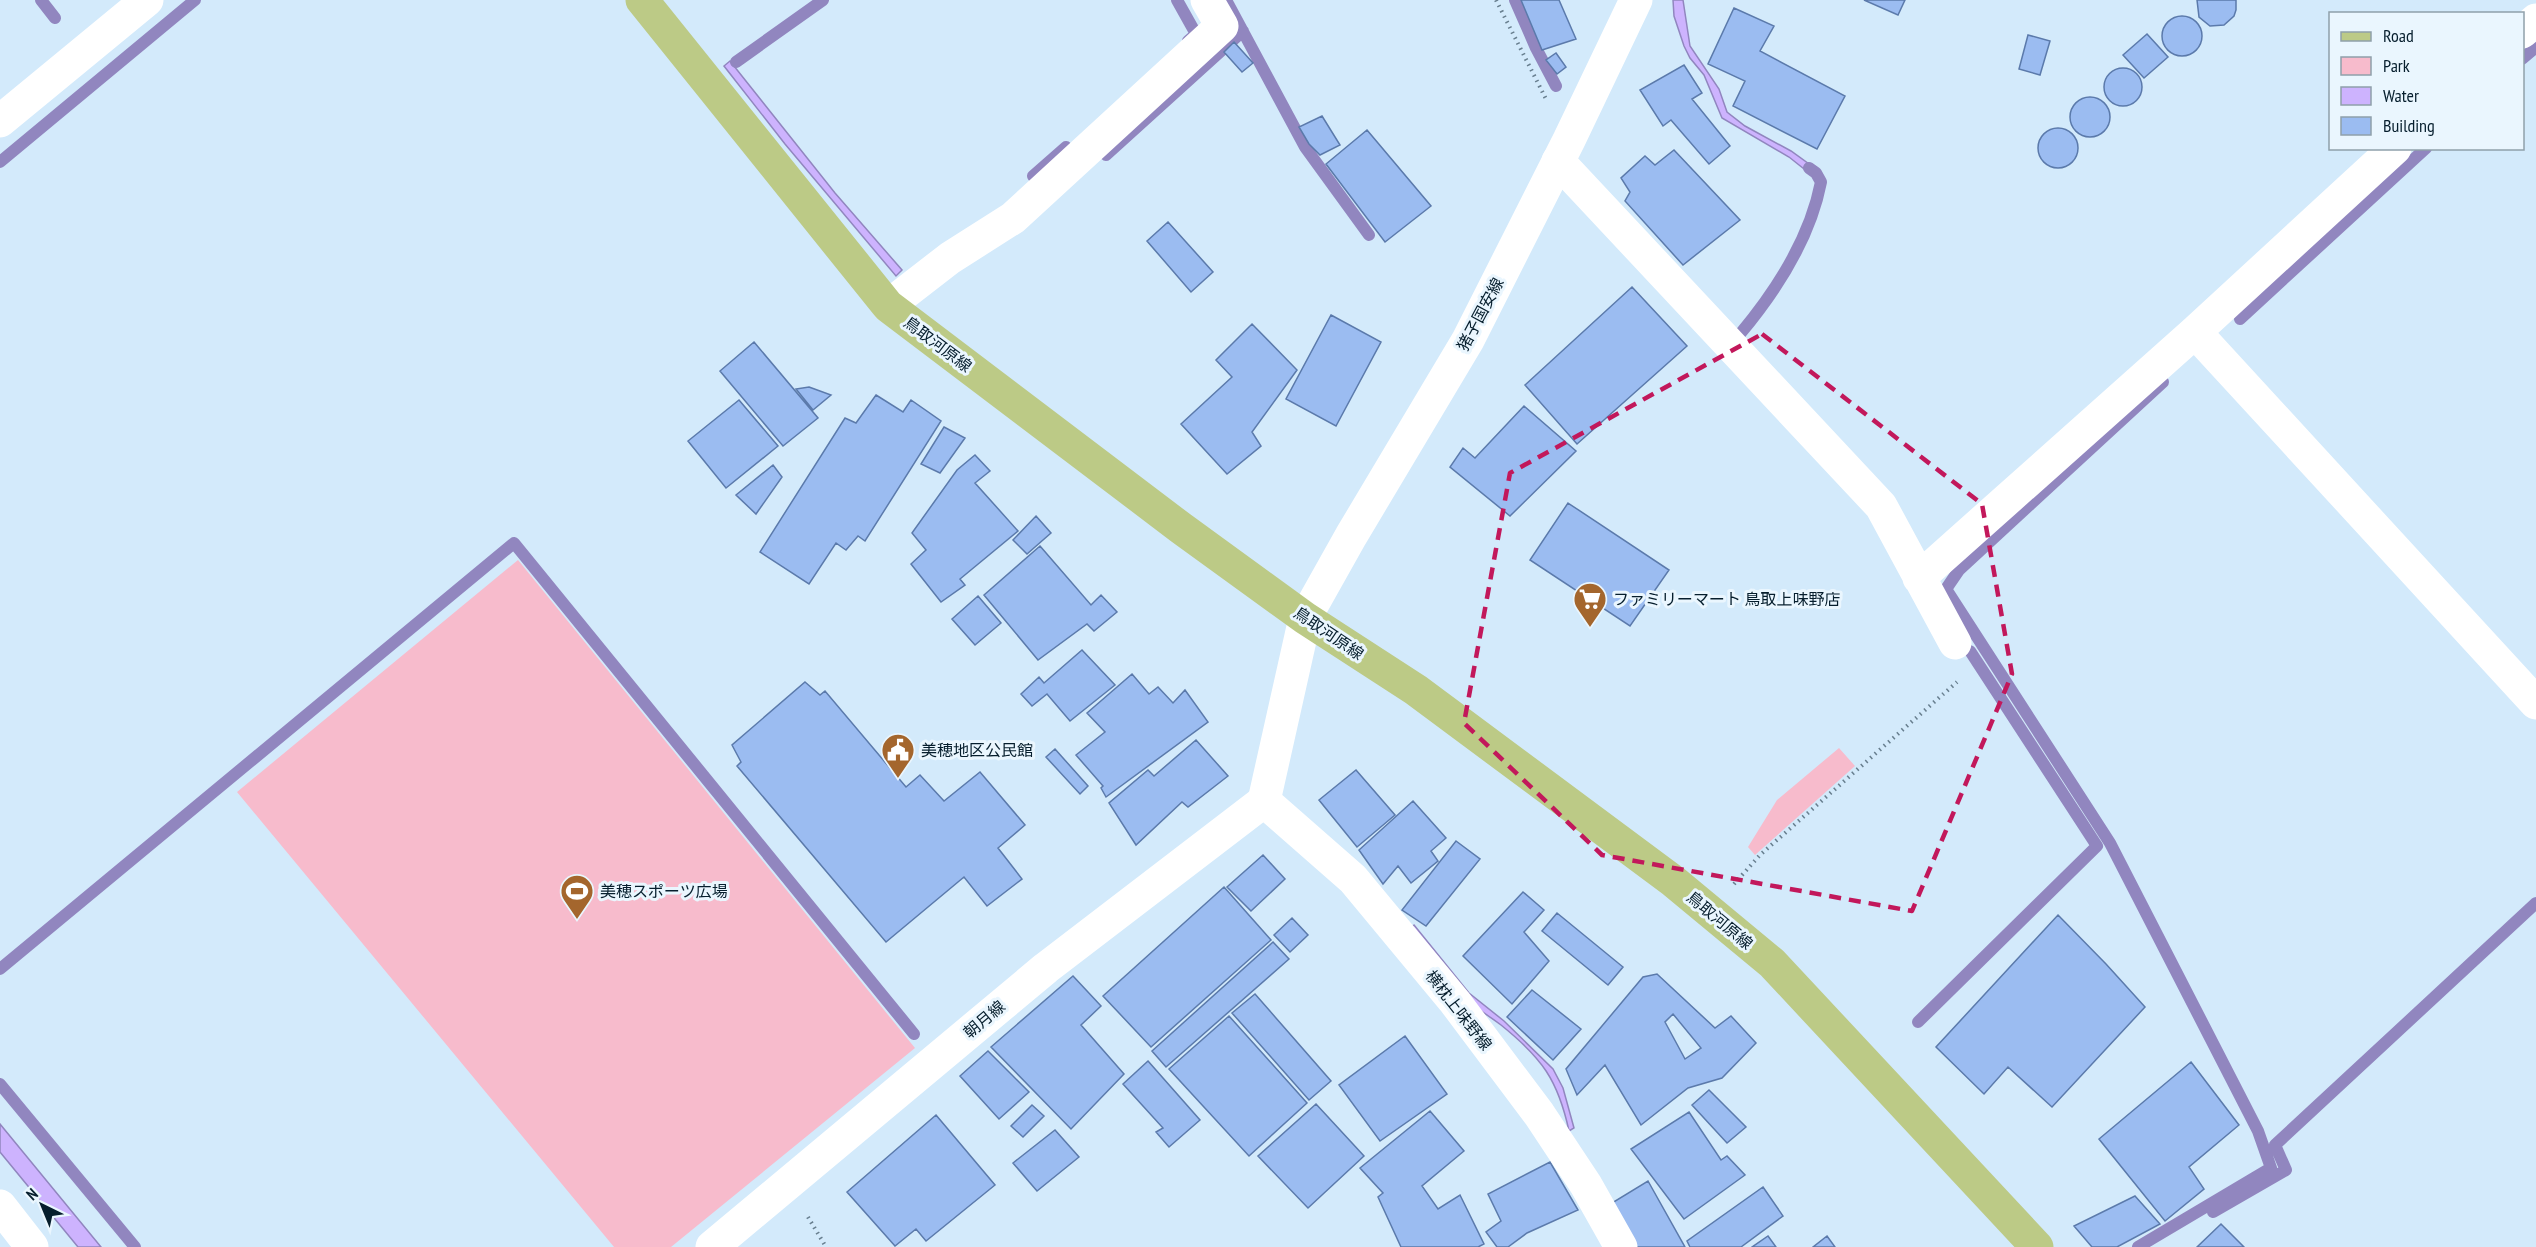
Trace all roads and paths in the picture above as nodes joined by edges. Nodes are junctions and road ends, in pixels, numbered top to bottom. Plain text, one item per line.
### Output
1 (147, 0) edge
2 (642, 0) edge
3 (1207, 0) edge
4 (1496, 0) edge
5 (1636, 0) edge
6 (2536, 20) edge
7 (2524, 31) edge
8 (0, 121) edge
9 (1565, 148) junction
10 (2393, 150) edge
11 (888, 306) junction
12 (2195, 332) junction
13 (1919, 578) junction
14 (1305, 618) junction
15 (1955, 643) joint
16 (2536, 703) edge
17 (1264, 801) junction
18 (1708, 911) junction
19 (0, 1206) edge
20 (32, 1247) edge
21 (712, 1247) edge
22 (1621, 1247) edge
23 (2037, 1247) edge

1 - 8 street
2 - 11 main road, 鳥取河原線
3 - 11 street
4 - 9 path
5 - 9 street, 猪子国安線
6 - 7 street
9 - 13 street
9 - 14 street, 猪子国安線
10 - 12 street
11 - 14 main road, 鳥取河原線
12 - 13 street
12 - 16 street
13 - 15 street
14 - 17 street, 猪子国安線
14 - 18 main road, 鳥取河原線
15 - 18 path
17 - 21 street, 朝月線
17 - 22 street, 横枕上味野線
18 - 23 main road, 鳥取河原線
19 - 20 street

